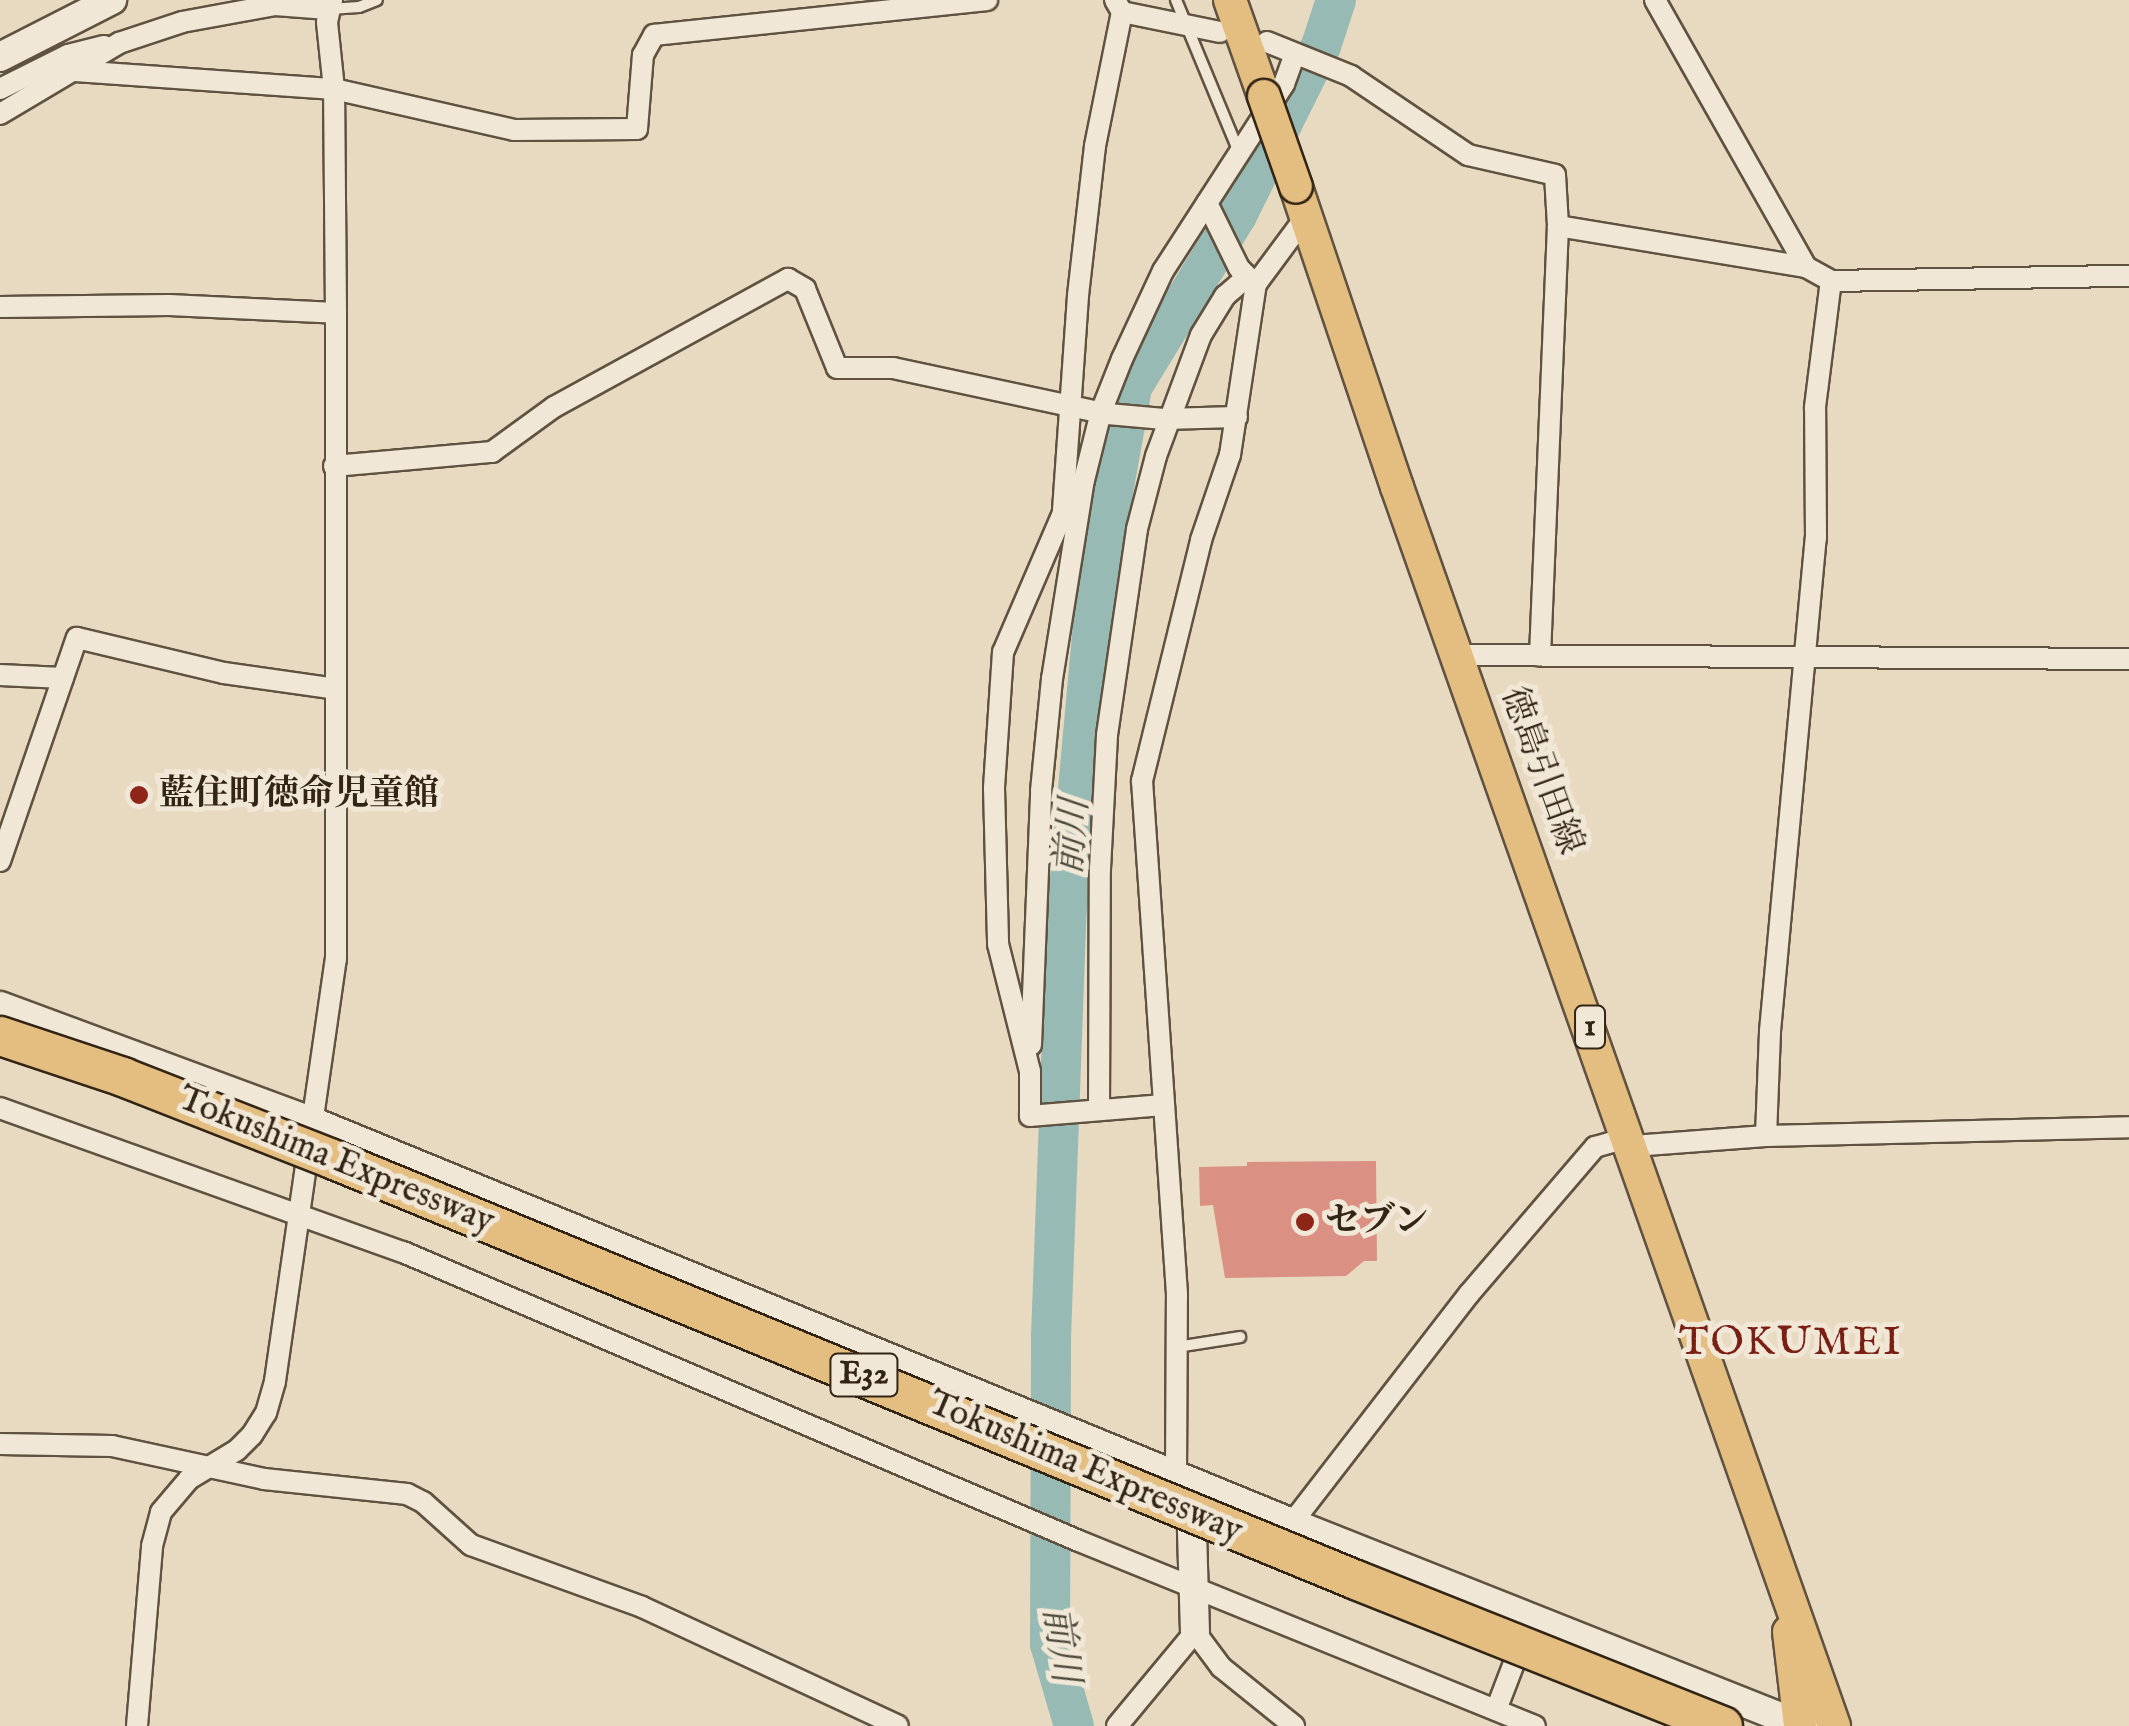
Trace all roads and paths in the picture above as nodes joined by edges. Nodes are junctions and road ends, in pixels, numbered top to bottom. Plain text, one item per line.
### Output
1 (112, 0) edge
2 (378, 0) edge
3 (987, 0) edge
4 (1176, 0) edge
5 (1230, 0) edge
6 (330, 4) edge
7 (1665, 4) edge
8 (1118, 6) edge
9 (1185, 25) junction
10 (1220, 32) dead end
11 (1267, 42) dead end
12 (119, 43) junction
13 (1298, 55) junction
14 (0, 57) edge
15 (75, 71) junction
16 (0, 88) edge
17 (334, 89) junction
18 (0, 114) edge
19 (1240, 153) junction
20 (1301, 201) junction
21 (1209, 208) junction
22 (1558, 226) junction
23 (1806, 266) junction
24 (1247, 276) junction
25 (2129, 276) edge
26 (1832, 281) junction
27 (0, 307) edge
28 (336, 312) junction
29 (1069, 408) junction
30 (1105, 413) junction
31 (1237, 418) junction
32 (1168, 419) junction
33 (334, 466) junction
34 (1457, 655) junction
35 (1540, 656) junction
36 (1804, 659) junction
37 (2129, 659) edge
38 (0, 674) edge
39 (63, 678) junction
40 (336, 689) junction
41 (0, 862) edge
42 (0, 1006) edge
43 (0, 1036) edge
44 (1030, 1071) junction
45 (1163, 1105) junction
46 (0, 1108) edge
47 (1096, 1111) junction
48 (316, 1123) junction
49 (2129, 1127) edge
50 (1766, 1136) junction
51 (1631, 1142) junction
52 (302, 1214) junction
53 (1240, 1336) dead end
54 (1177, 1347) junction
55 (0, 1444) edge
56 (209, 1465) junction
57 (1183, 1478) junction
58 (1292, 1523) junction
59 (1781, 1568) junction
60 (1192, 1588) junction
61 (1531, 1619) junction
62 (1196, 1632) junction
63 (1496, 1710) junction
64 (138, 1726) edge
65 (898, 1726) edge
66 (1117, 1726) edge
67 (1294, 1726) edge
68 (1535, 1726) edge
69 (1724, 1726) edge
70 (1801, 1726) edge
71 (1834, 1726) edge

1 - 14 street
2 - 6 lane
3 - 17 street
4 - 9 lane
5 - 20 main road, 徳島引田線 / 1, bridge
6 - 12 street
6 - 17 street
7 - 23 street
8 - 9 street
8 - 29 street
9 - 10 street
9 - 19 lane
11 - 13 street
12 - 15 street
12 - 16 street
13 - 19 street
13 - 22 street
15 - 17 street
15 - 18 street
17 - 28 street
19 - 21 street
20 - 24 street
20 - 34 main road, 徳島引田線 / 1
21 - 24 street
21 - 30 street
22 - 23 street
22 - 35 street
23 - 26 street
24 - 31 street
24 - 32 street
25 - 26 street
26 - 36 street
27 - 28 street
28 - 33 street
29 - 30 street
29 - 33 street
29 - 44 street
30 - 32 street
30 - 44 street
31 - 32 street
31 - 45 street
32 - 47 street
33 - 40 street
34 - 35 street
34 - 51 main road, 徳島引田線 / 1
35 - 36 street
36 - 37 street
36 - 50 street
38 - 39 street
39 - 40 street
39 - 41 street
40 - 48 street
42 - 48 street
43 - 69 highway, Tokushima Expressway / E32, bridge
44 - 47 street
45 - 47 street
45 - 54 street
46 - 52 street
48 - 52 street
48 - 57 street
49 - 50 street
50 - 51 street
51 - 58 street
51 - 59 main road, 徳島引田線 / 1
52 - 56 street
52 - 60 street
53 - 54 lane
54 - 57 street
55 - 56 street
56 - 64 street
56 - 65 street
57 - 58 street
57 - 60 street
58 - 61 street
59 - 70 main road, 徳島引田線 / 1
59 - 71 main road, 徳島引田線 / 1
60 - 62 street
60 - 63 street
61 - 63 street
61 - 70 street
62 - 66 street
62 - 67 street
63 - 68 street

